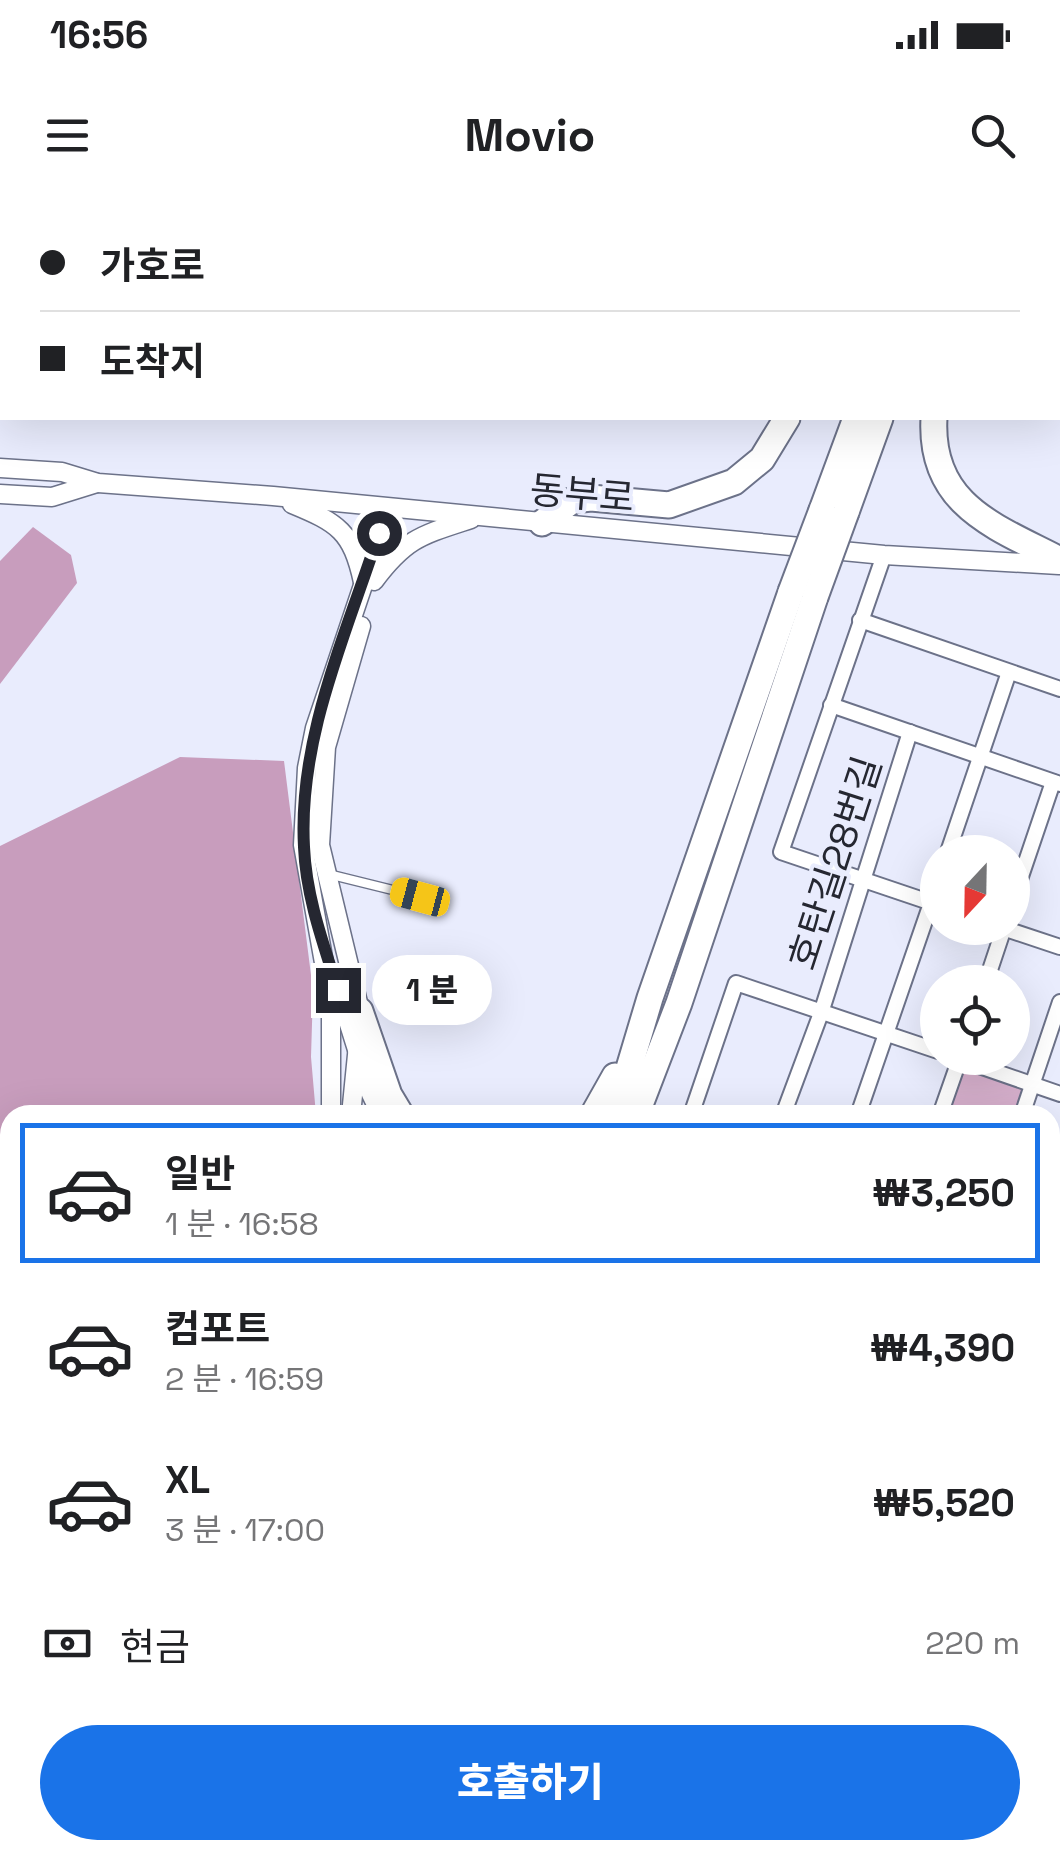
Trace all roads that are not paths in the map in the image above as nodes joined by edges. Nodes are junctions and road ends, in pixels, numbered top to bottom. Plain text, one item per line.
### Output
1 (786, 420) edge
2 (856, 420) edge
3 (879, 420) edge
4 (934, 420) edge
5 (0, 468) edge
6 (98, 483) junction
7 (0, 494) edge
8 (272, 496) junction
9 (389, 508) junction
10 (834, 511) junction
11 (480, 517) junction
12 (542, 523) junction
13 (884, 555) junction
14 (1060, 562) edge
15 (368, 582) junction
16 (803, 595) junction
17 (860, 620) junction
18 (1009, 672) junction
19 (1060, 689) edge
20 (831, 705) junction
21 (910, 732) junction
22 (980, 756) junction
23 (1057, 783) edge
24 (954, 835) edge
25 (1030, 856) edge
26 (317, 878) junction
27 (864, 881) junction
28 (420, 897) dead end
29 (920, 899) edge
30 (318, 928) junction
31 (1030, 937) edge
32 (920, 942) edge
33 (1060, 947) edge
34 (650, 998) junction
35 (1060, 1002) edge
36 (679, 1003) junction
37 (360, 1011) junction
38 (820, 1013) junction
39 (886, 1035) junction
40 (920, 1046) edge
41 (358, 1051) junction
42 (953, 1075) edge
43 (1007, 1075) edge
44 (1032, 1084) junction
45 (1060, 1094) edge
46 (331, 1105) edge
47 (352, 1105) edge
48 (377, 1105) edge
49 (395, 1105) edge
50 (600, 1105) edge
51 (618, 1105) edge
52 (640, 1105) edge
53 (650, 1105) edge
54 (695, 1105) edge
55 (787, 1105) edge
56 (862, 1105) edge
57 (943, 1105) edge
58 (1025, 1105) edge

1 - 12 highway
2 - 10 highway
3 - 10 highway
4 - 14 highway
5 - 6 street, 동부로
6 - 7 street, 동부로
6 - 8 street, 동부로
8 - 9 street, 동부로
8 - 15 street
9 - 11 street, 동부로
9 - 15 street
10 - 16 highway, bridge
11 - 12 street, 동부로
11 - 15 street
12 - 13 street, 동부로
13 - 14 street, 동부로
13 - 17 street
15 - 26 street
16 - 34 highway
16 - 36 highway
17 - 18 street
17 - 20 street
18 - 19 street
18 - 22 street
20 - 21 street
20 - 27 street
21 - 22 street
21 - 27 street, 호탄길28번길
22 - 23 street
22 - 24 street
23 - 25 street
26 - 28 lane
26 - 30 street
26 - 37 street
27 - 29 street
27 - 38 street, 호탄길28번길
30 - 41 street
30 - 46 street
31 - 33 street
32 - 39 street
34 - 50 highway
34 - 51 highway
35 - 44 street
36 - 52 highway
36 - 53 highway
37 - 41 street
37 - 49 highway
38 - 39 street, 호탄길28번길
38 - 54 street, 호탄길28번길
38 - 55 street, 호탄길28번길
39 - 40 street, 호탄길28번길
39 - 56 street
41 - 47 street
41 - 48 street
42 - 57 street
43 - 44 street
44 - 45 street
44 - 58 street

